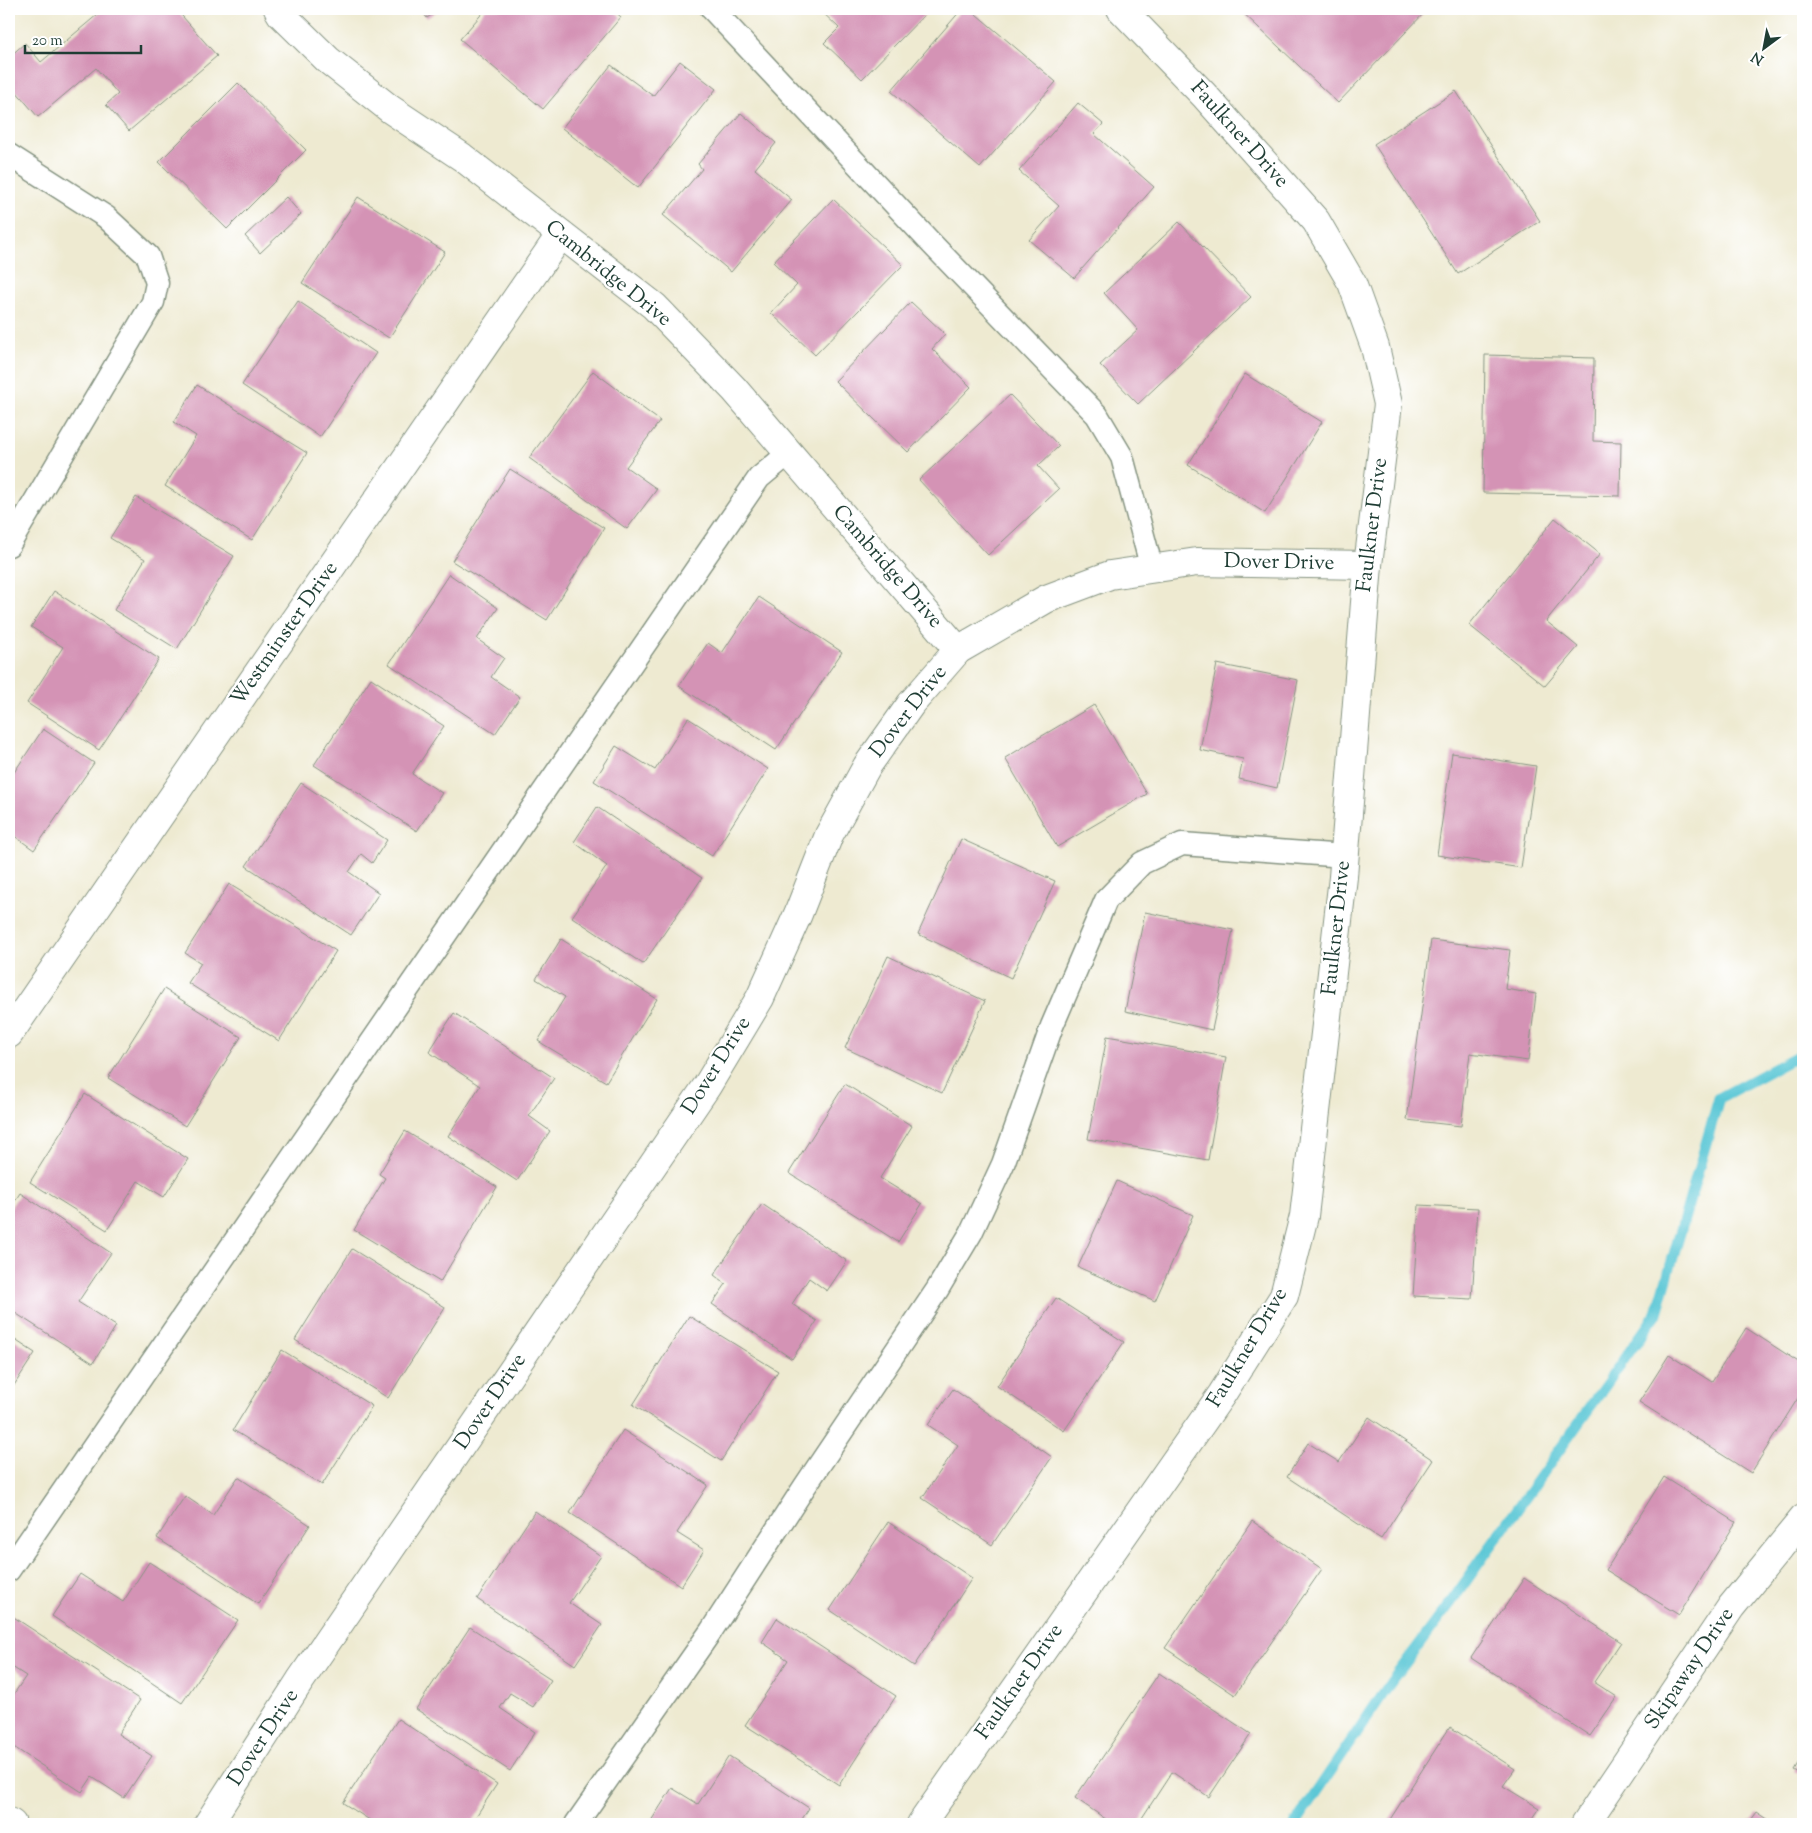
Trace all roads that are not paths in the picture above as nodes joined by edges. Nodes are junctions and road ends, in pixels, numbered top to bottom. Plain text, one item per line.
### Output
1 (278, 9) edge
2 (712, 9) edge
3 (1121, 9) edge
4 (9, 155) edge
5 (562, 234) junction
6 (789, 454) junction
7 (9, 545) edge
8 (1368, 565) junction
9 (1152, 569) junction
10 (958, 650) junction
11 (1345, 856) junction
12 (9, 1034) edge
13 (1803, 1519) edge
14 (9, 1570) edge
15 (208, 1824) edge
16 (576, 1824) edge
17 (921, 1824) edge
18 (1585, 1824) edge

1 - 5 street, Cambridge Drive
2 - 9 lane
3 - 8 street, Faulkner Drive
4 - 7 lane
5 - 6 street, Cambridge Drive
5 - 12 street, Westminster Drive
6 - 10 street, Cambridge Drive
6 - 14 lane
8 - 9 street, Dover Drive
8 - 11 street, Faulkner Drive
9 - 10 street, Dover Drive
10 - 15 street, Dover Drive
11 - 16 lane
11 - 17 street, Faulkner Drive
13 - 18 street, Skipaway Drive

